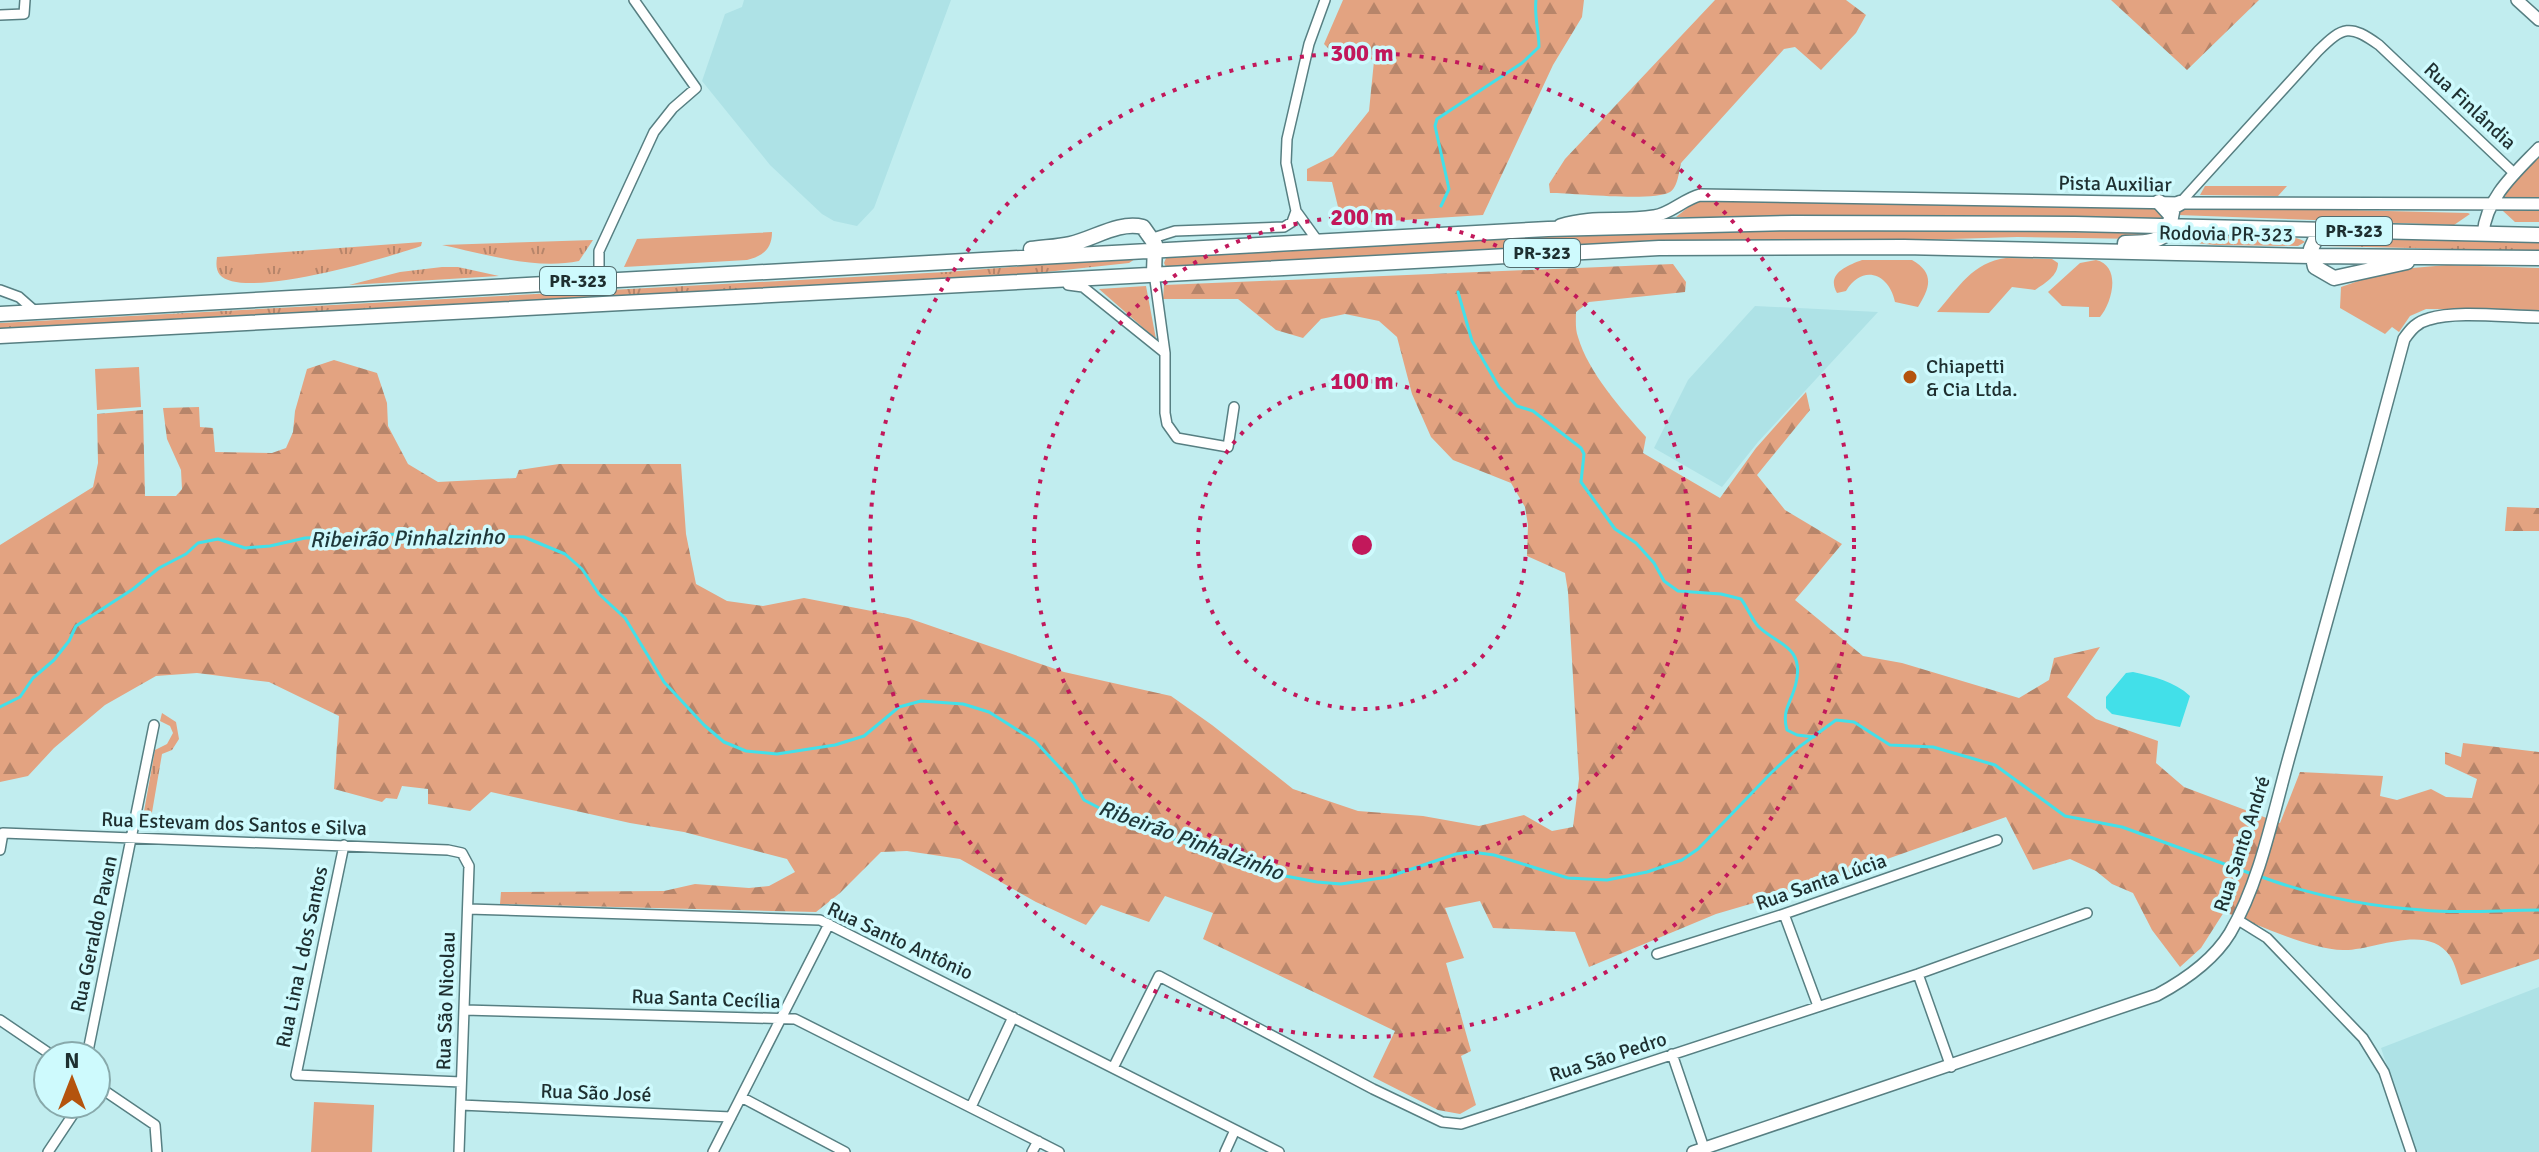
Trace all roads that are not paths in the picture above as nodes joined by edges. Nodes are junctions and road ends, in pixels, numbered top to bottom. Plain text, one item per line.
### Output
1 (25, 0) edge
2 (634, 0) edge
3 (1325, 0) edge
4 (2517, 0) edge
5 (0, 15) edge
6 (2539, 20) edge
7 (2539, 148) edge
8 (2515, 174) junction
9 (2159, 202) joint
10 (2490, 204) junction
11 (2539, 204) edge
12 (1296, 211) junction
13 (2173, 215) junction
14 (1548, 229) junction
15 (2429, 233) junction
16 (2483, 234) junction
17 (2539, 235) edge
18 (1317, 240) junction
19 (1981, 248) junction
20 (1154, 249) junction
21 (2311, 256) junction
22 (2539, 258) edge
23 (888, 265) junction
24 (1154, 273) junction
25 (1031, 279) junction
26 (599, 280) junction
27 (0, 290) edge
28 (36, 312) junction
29 (0, 314) edge
30 (2539, 317) edge
31 (0, 336) edge
32 (1165, 353) junction
33 (1234, 407) dead end
34 (154, 725) dead end
35 (132, 838) junction
36 (1997, 840) dead end
37 (344, 845) junction
38 (0, 850) edge
39 (462, 853) joint
40 (468, 909) junction
41 (2087, 913) dead end
42 (1784, 914) junction
43 (2238, 920) junction
44 (829, 924) junction
45 (1657, 954) dead end
46 (1918, 974) junction
47 (1818, 1006) junction
48 (464, 1010) junction
49 (1013, 1017) junction
50 (782, 1018) junction
51 (1, 1024) edge
52 (90, 1040) edge
53 (32, 1043) edge
54 (1672, 1054) junction
55 (1951, 1067) junction
56 (1113, 1068) junction
57 (461, 1082) junction
58 (112, 1096) edge
59 (741, 1097) junction
60 (461, 1105) junction
61 (971, 1107) junction
62 (731, 1117) junction
63 (69, 1120) edge
64 (1235, 1130) junction
65 (1038, 1141) junction
66 (1699, 1150) edge
67 (48, 1152) edge
68 (157, 1152) edge
69 (459, 1152) edge
70 (713, 1152) edge
71 (845, 1152) edge
72 (1032, 1152) edge
73 (1059, 1152) edge
74 (1225, 1152) edge
75 (1279, 1152) edge
76 (2411, 1152) edge

1 - 5 street
2 - 26 street
3 - 12 street
4 - 6 street
7 - 8 street
8 - 10 street
8 - 13 street, Rua Finlândia
9 - 13 highway
9 - 14 street, Pista Auxiliar
10 - 11 street, Pista Auxiliar
10 - 13 street, Pista Auxiliar
10 - 16 street
12 - 18 street
12 - 20 street
13 - 14 highway, PR-323
13 - 15 highway, Rodovia PR-323 / PR-323
13 - 19 highway
14 - 18 highway, PR-323
15 - 16 highway, Rodovia PR-323 / PR-323
15 - 21 highway
16 - 17 highway, Rodovia PR-323 / PR-323
18 - 20 highway, PR-323
19 - 21 highway, Rodovia PR-323 / PR-323
19 - 24 highway, PR-323
20 - 23 highway, PR-323
20 - 23 highway
20 - 24 highway
20 - 25 highway
21 - 22 highway, Rodovia PR-323 / PR-323
21 - 22 highway
23 - 26 highway, PR-323
24 - 25 highway, PR-323
24 - 32 street
25 - 31 highway, PR-323
25 - 32 street
26 - 28 highway, PR-323
27 - 28 street
28 - 29 highway, PR-323
30 - 43 street, Rua Santo André
32 - 33 street
34 - 35 street, Rua Geraldo Pavan
35 - 37 street, Rua Estevam dos Santos e Silva
35 - 38 street, Rua Estevam dos Santos e Silva
35 - 52 street, Rua Geraldo Pavan
36 - 42 street, Rua Santa Lúcia
37 - 39 street, Rua Estevam dos Santos e Silva
37 - 57 street, Rua Lina L dos Santos
39 - 40 street, Rua São Nicolau
40 - 44 street, Rua Santo Antônio
40 - 48 street, Rua São Nicolau
41 - 46 street, Rua São Pedro
42 - 45 street, Rua Santa Lúcia
42 - 47 street
43 - 55 street, Rua Santo André
43 - 76 street
44 - 49 street, Rua Santo Antônio
44 - 50 street
46 - 47 street, Rua São Pedro
46 - 55 street
47 - 54 street, Rua São Pedro
48 - 50 street, Rua Santa Cecília
48 - 57 street, Rua São Nicolau
49 - 56 street, Rua Santo Antônio
49 - 61 street
50 - 59 street
50 - 61 street, Rua Santa Cecília
51 - 53 street
54 - 56 street, Rua São Pedro
54 - 66 street
55 - 66 street, Rua Santo André
56 - 64 street, Rua Santo Antônio
57 - 60 street, Rua São Nicolau
58 - 68 street
59 - 62 street
59 - 71 street
60 - 62 street, Rua São José
60 - 69 street, Rua São Nicolau
61 - 65 street, Rua Santa Cecília
62 - 70 street
63 - 67 street
64 - 74 street
64 - 75 street, Rua Santo Antônio
65 - 72 street
65 - 73 street, Rua Santa Cecília

